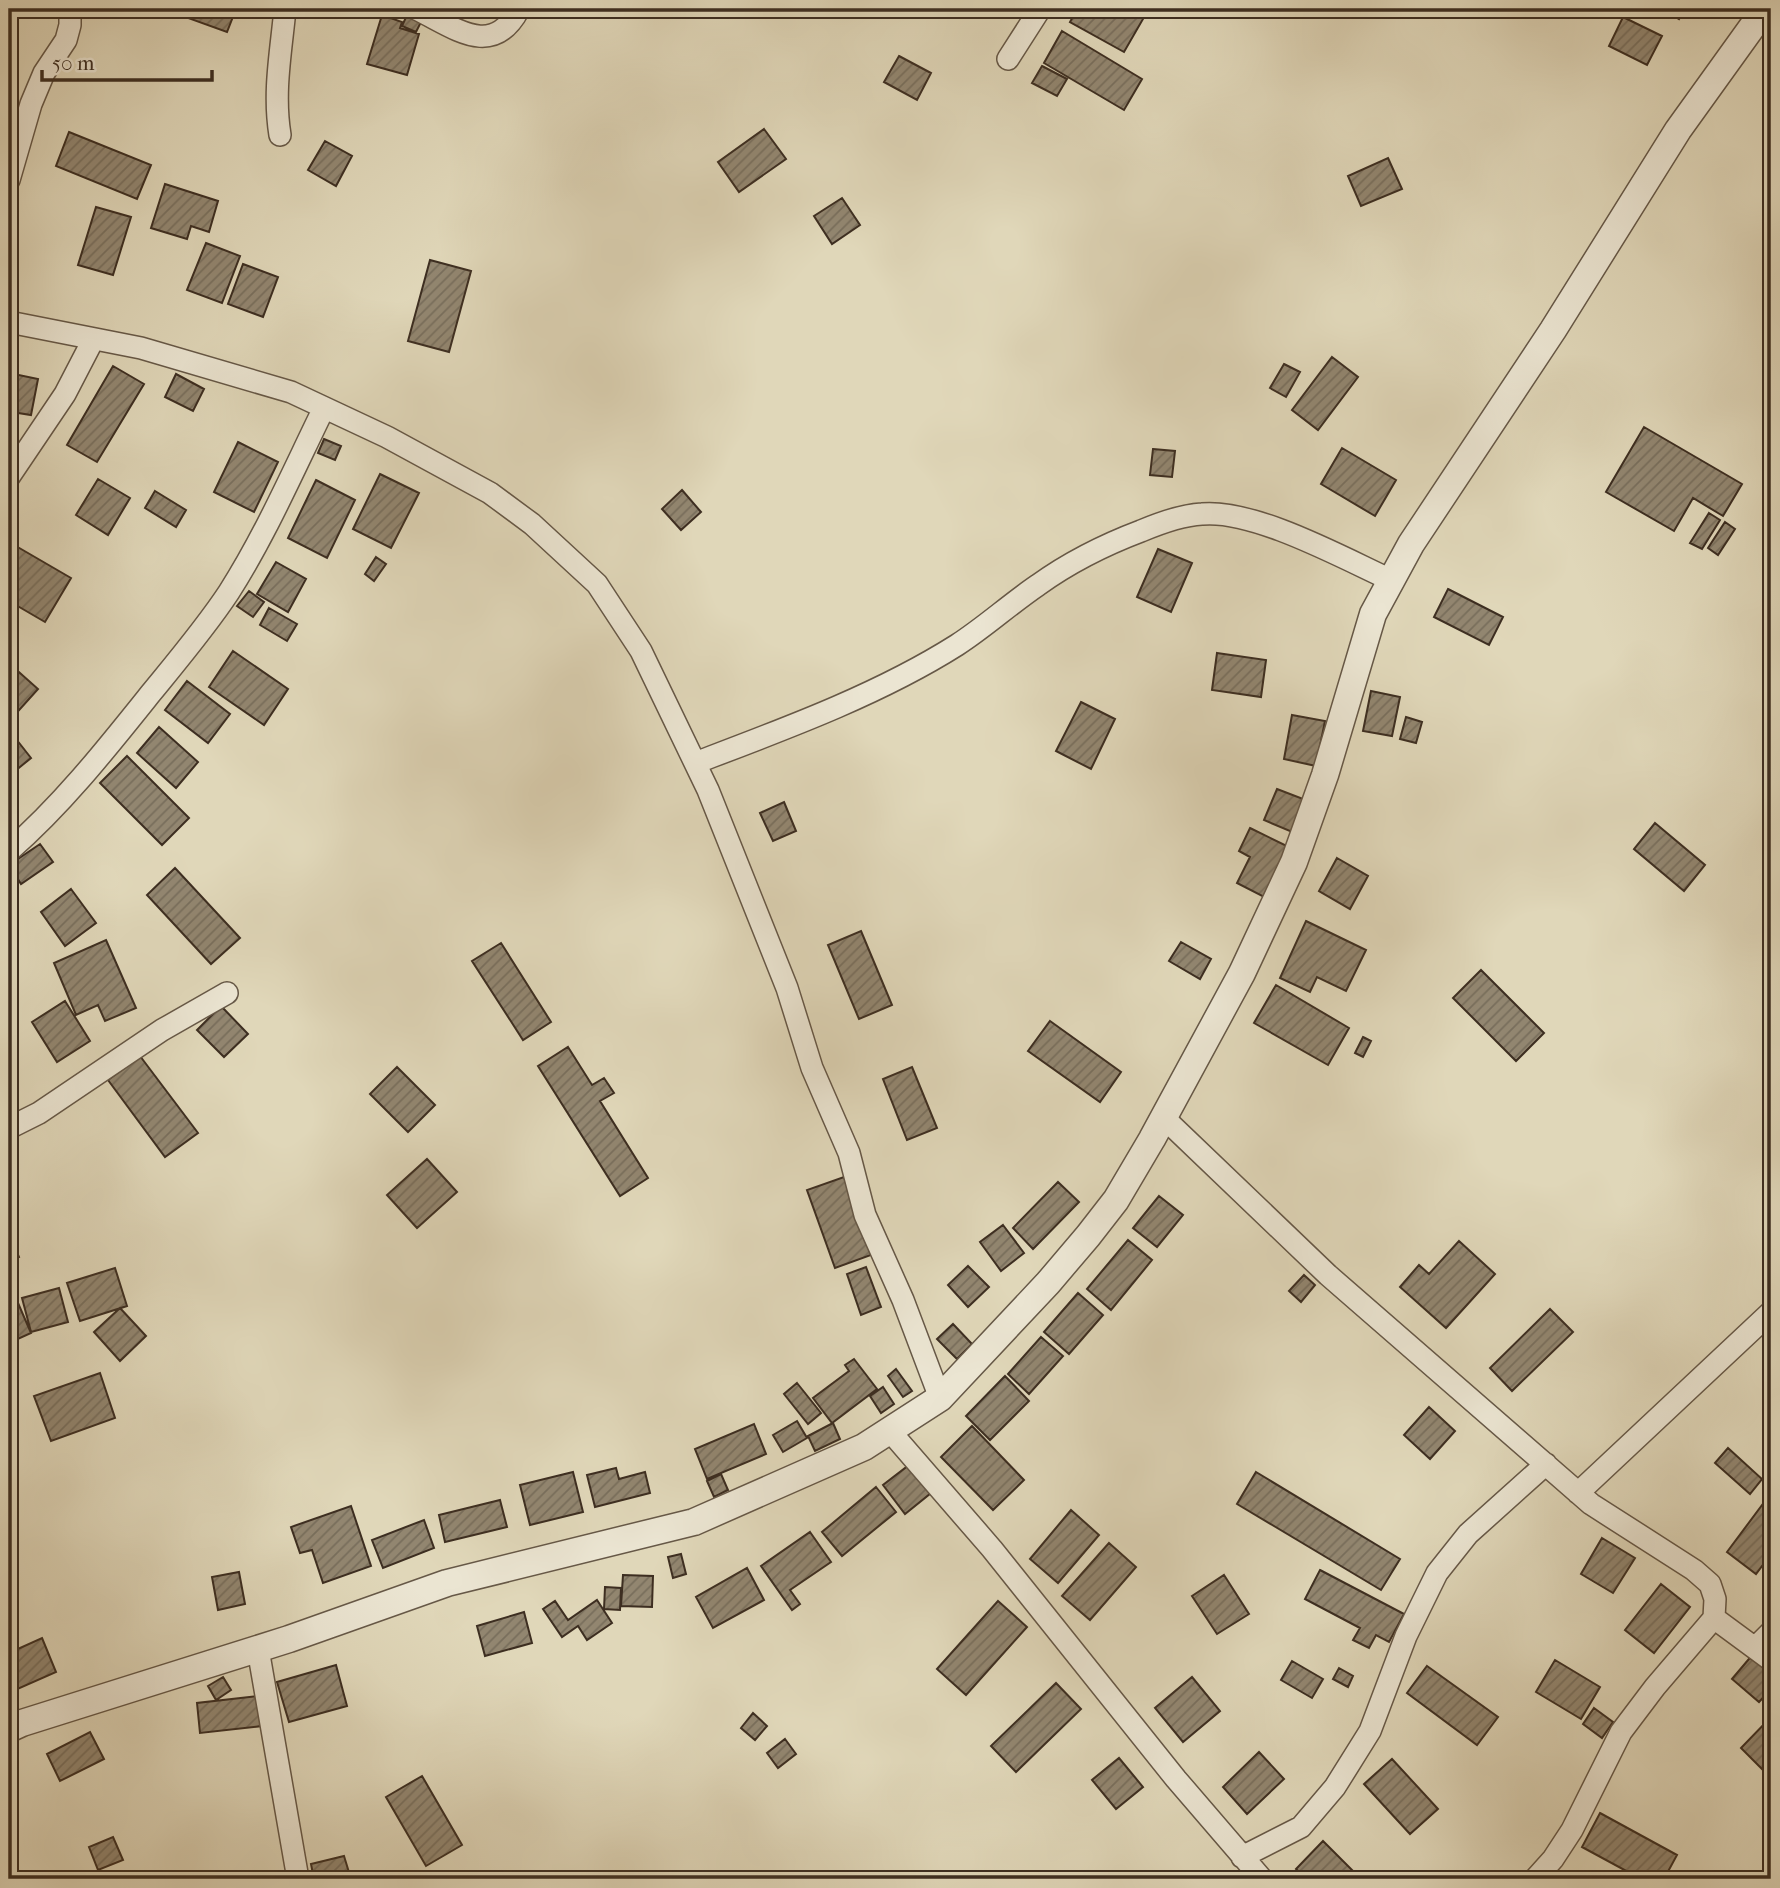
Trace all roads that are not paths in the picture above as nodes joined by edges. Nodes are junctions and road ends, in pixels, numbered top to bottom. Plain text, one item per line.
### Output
1 (70, 9) edge
2 (285, 9) edge
3 (416, 9) edge
4 (519, 9) edge
5 (1040, 9) edge
6 (1765, 9) edge
7 (1008, 59) dead end
8 (280, 135) dead end
9 (9, 180) edge
10 (9, 321) edge
11 (93, 340) junction
12 (324, 408) junction
13 (9, 477) edge
14 (1391, 580) junction
15 (695, 763) junction
16 (9, 851) edge
17 (227, 993) dead end
18 (1164, 1118) junction
19 (9, 1128) edge
20 (1771, 1312) edge
21 (940, 1398) junction
22 (889, 1430) junction
23 (1546, 1464) junction
24 (1578, 1493) junction
25 (1714, 1618) junction
26 (1771, 1632) edge
27 (258, 1649) junction
28 (1763, 1654) edge
29 (9, 1729) edge
30 (1242, 1857) junction
31 (298, 1879) edge
32 (1262, 1879) edge
33 (1535, 1879) edge

1 - 9 street
2 - 8 street
3 - 4 street
5 - 7 street
6 - 14 street
10 - 11 street
11 - 12 street
11 - 13 street
12 - 15 street
12 - 16 street
14 - 15 street
14 - 18 street
15 - 21 street
17 - 19 street
18 - 21 street
18 - 23 street
20 - 24 street
21 - 22 street
22 - 27 street
22 - 30 street
23 - 24 street
23 - 30 street
24 - 25 street
25 - 28 street
25 - 33 street
26 - 28 street
27 - 29 street
27 - 31 street
30 - 32 street

